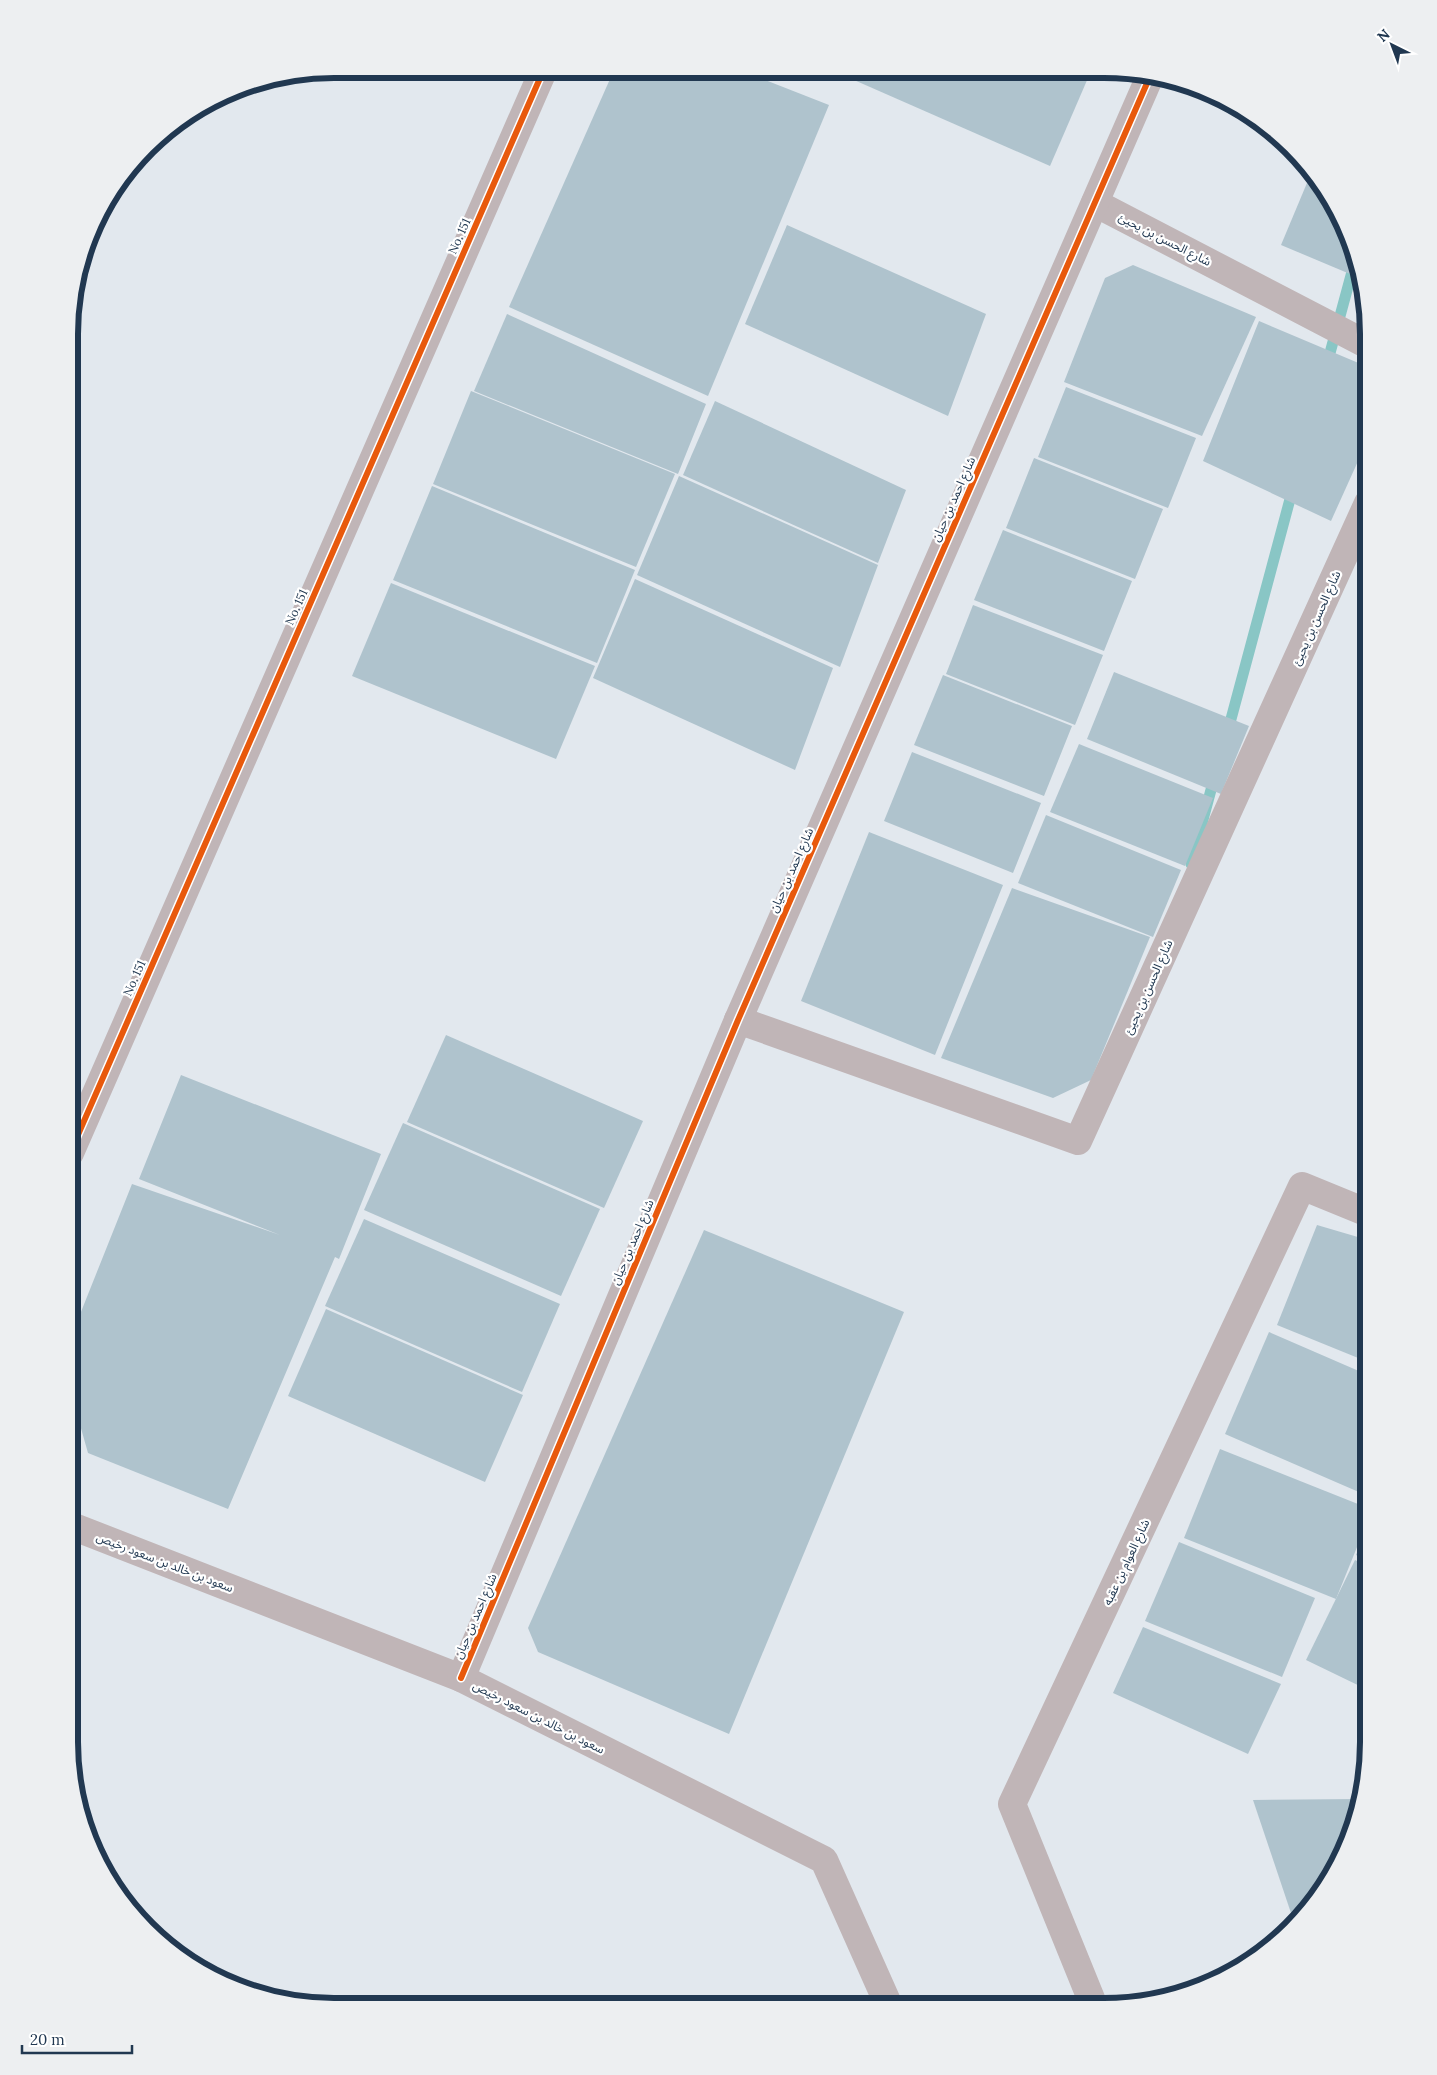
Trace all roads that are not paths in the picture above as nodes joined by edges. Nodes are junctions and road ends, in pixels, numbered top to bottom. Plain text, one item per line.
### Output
1 (540, 78) edge
2 (1147, 81) edge
3 (1095, 203) junction
4 (1360, 341) edge
5 (1360, 521) edge
6 (738, 1020) junction
7 (78, 1135) edge
8 (1360, 1210) edge
9 (78, 1529) edge
10 (461, 1678) junction
11 (885, 1998) edge
12 (1091, 1998) edge

1 - 7 street, No. 151
2 - 3 street, شارع احمد بن حيان
3 - 4 street, شارع الحسن بن يحيئ
3 - 6 street, شارع احمد بن حيان
5 - 6 street, شارع الحسن بن يحيئ
6 - 10 street, شارع احمد بن حيان
8 - 12 street, شارع العوام بن عقبه
9 - 10 street, سعود بن خالد بن سعود رخيص
10 - 11 street, سعود بن خالد بن سعود رخيص

